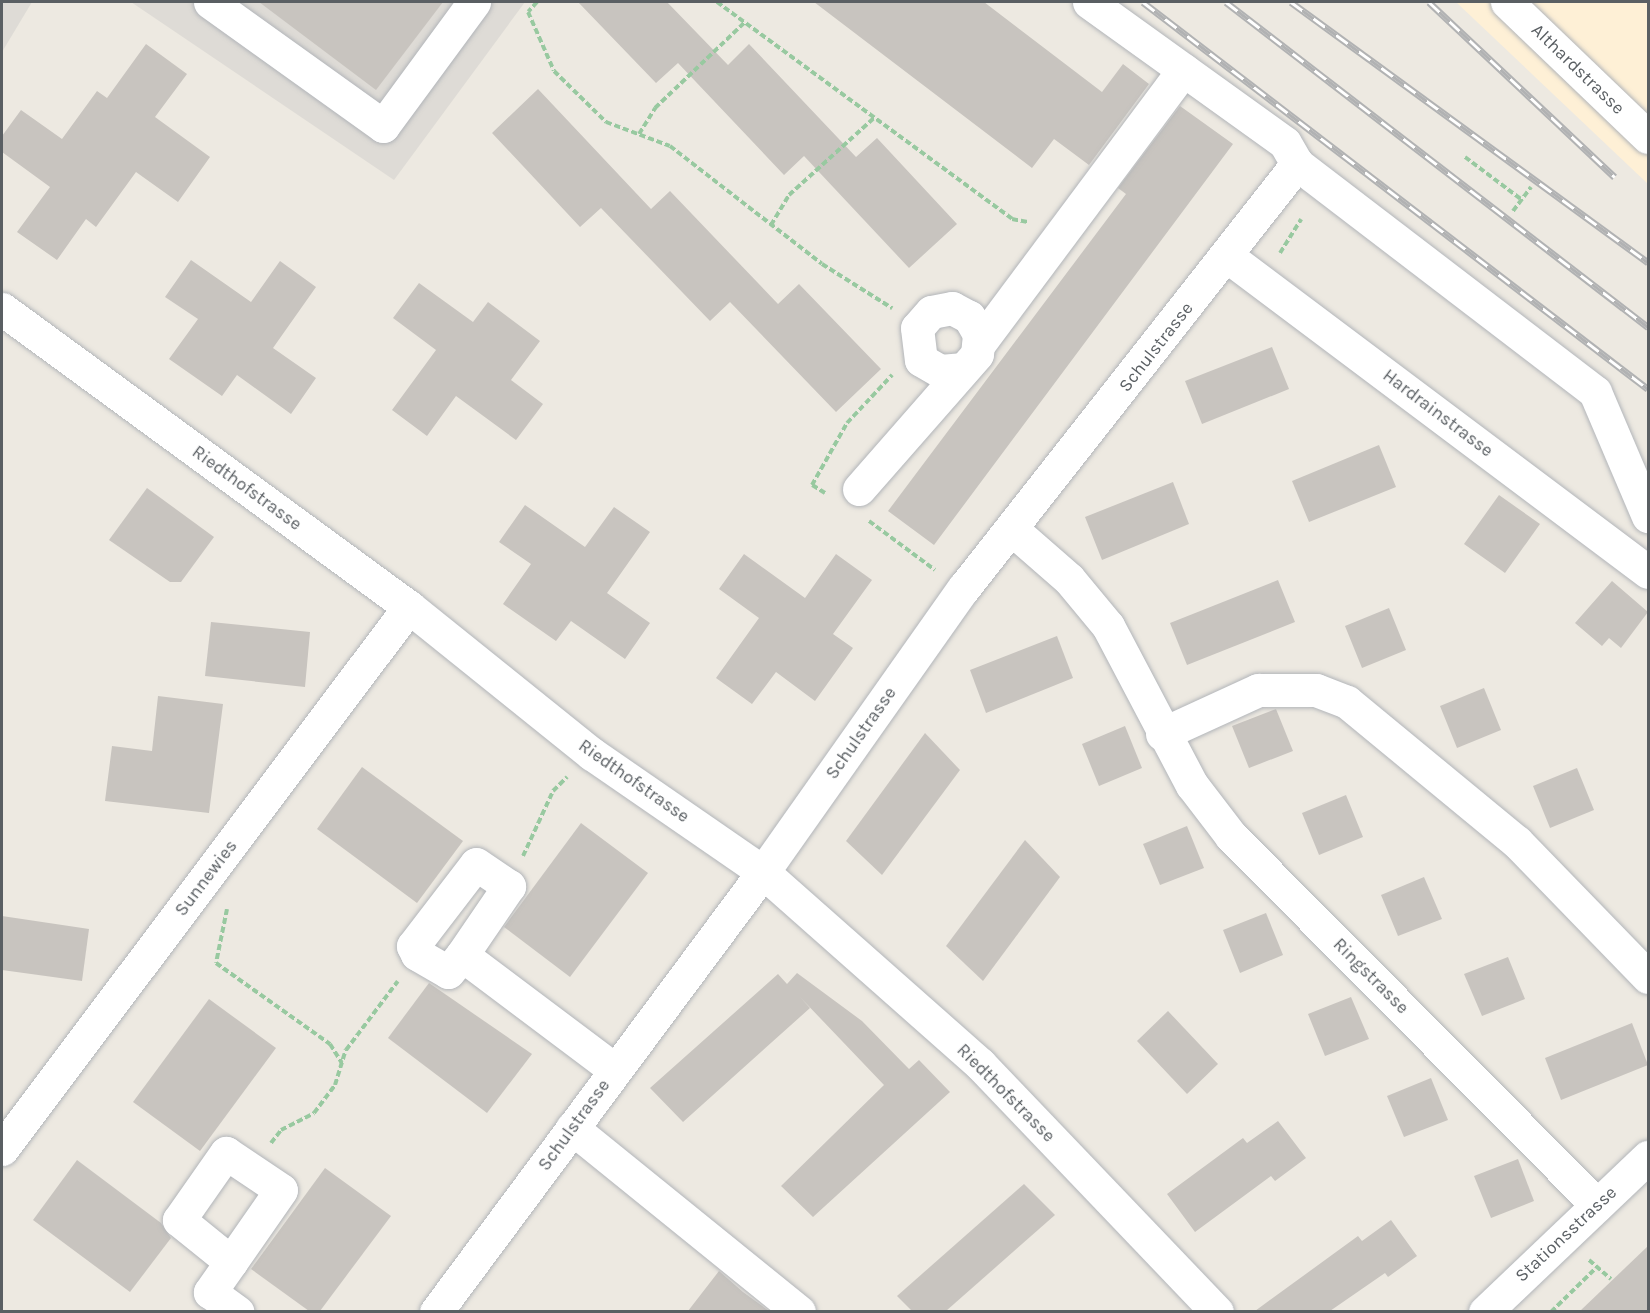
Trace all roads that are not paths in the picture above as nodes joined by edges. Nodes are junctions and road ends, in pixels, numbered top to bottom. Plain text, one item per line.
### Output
1 (210, 2) edge
2 (474, 2) edge
3 (1089, 2) edge
4 (1507, 2) edge
5 (1184, 70) junction
6 (1648, 137) edge
7 (1297, 164) junction
8 (1227, 256) junction
9 (2, 309) edge
10 (859, 489) dead end
11 (1648, 516) edge
12 (1014, 531) junction
13 (1648, 572) edge
14 (409, 607) junction
15 (1162, 734) junction
16 (763, 872) junction
17 (462, 956) junction
18 (1648, 977) edge
19 (615, 1070) junction
20 (572, 1128) junction
21 (2, 1149) edge
22 (1648, 1157) edge
23 (1597, 1205) junction
24 (231, 1262) junction
25 (237, 1311) edge
26 (436, 1311) edge
27 (799, 1311) edge
28 (1217, 1311) edge
29 (1485, 1311) edge

1 - 2 street
3 - 5 street
4 - 6 street, Althardstrasse
5 - 7 street
5 - 10 street
7 - 8 street, Schulstrasse
7 - 11 street
8 - 12 street, Schulstrasse
8 - 13 street, Hardrainstrasse
9 - 14 street, Riedthofstrasse
12 - 15 street, Ringstrasse
12 - 16 street, Schulstrasse
14 - 16 street, Riedthofstrasse
14 - 21 street, Sunnewies
15 - 18 street
15 - 23 street, Ringstrasse
16 - 19 street, Schulstrasse
16 - 28 street, Riedthofstrasse
17 - 17 street
17 - 19 street
19 - 20 street, Schulstrasse
20 - 26 street, Schulstrasse
20 - 27 street
22 - 23 street, Stationsstrasse
23 - 29 street, Stationsstrasse
24 - 24 street
24 - 25 street

